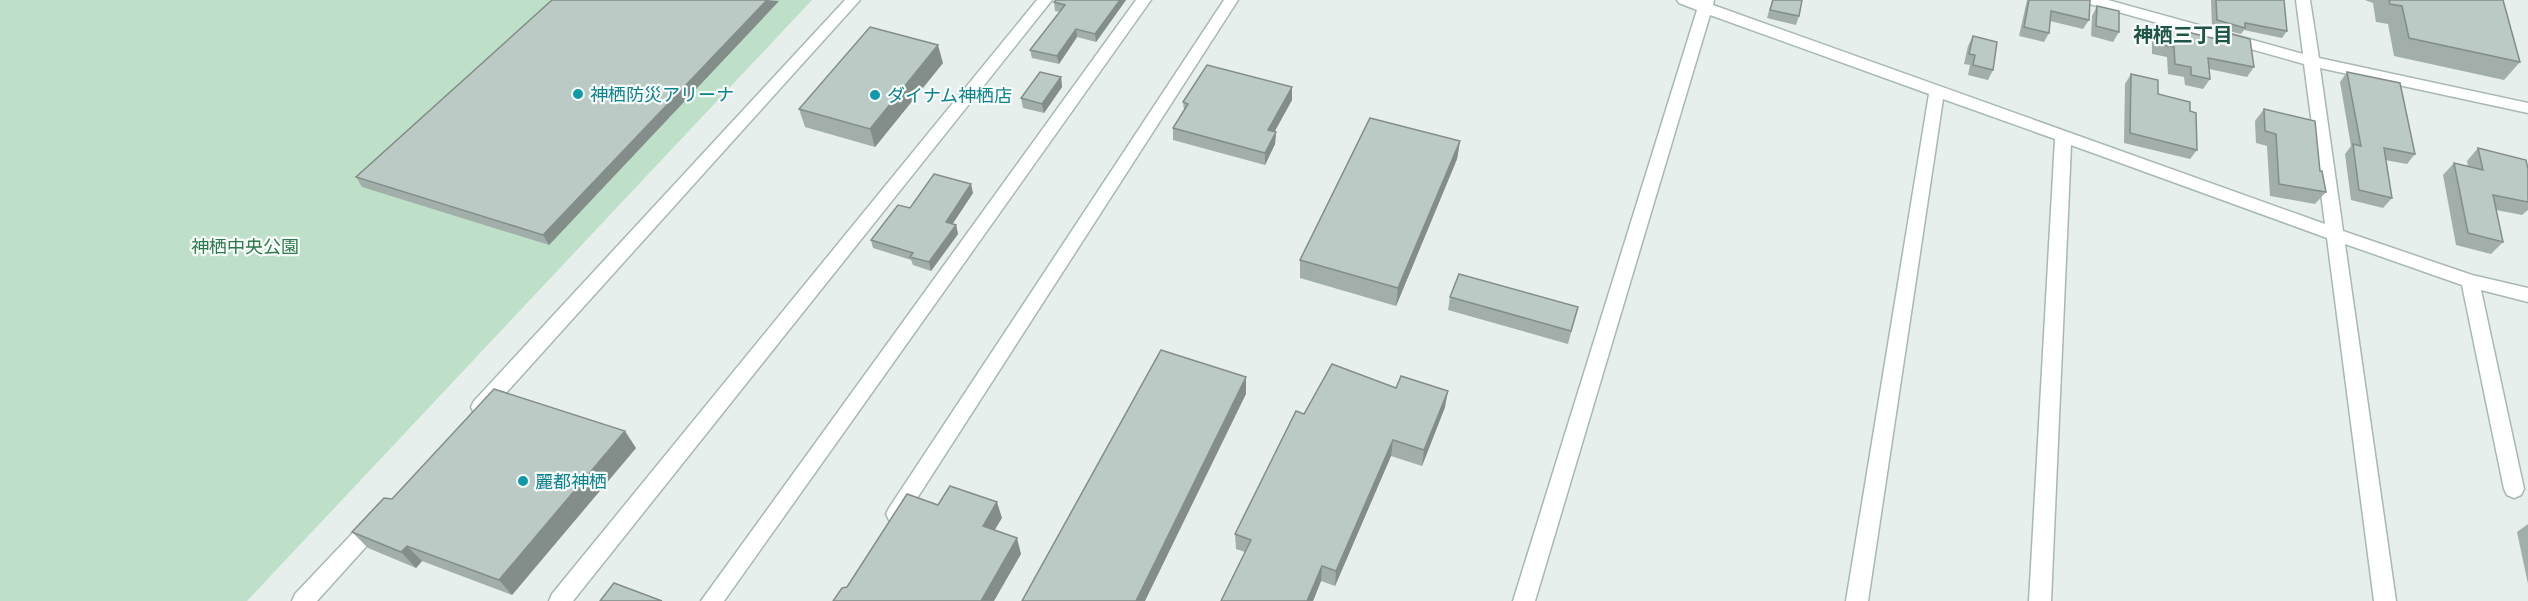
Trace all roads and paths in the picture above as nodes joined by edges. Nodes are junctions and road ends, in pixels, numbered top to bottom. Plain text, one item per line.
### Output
1 (854, 0) edge
2 (1045, 0) edge
3 (1144, 0) edge
4 (1231, 0) edge
5 (1684, 0) edge
6 (2091, 0) edge
7 (2303, 0) edge
8 (1706, 4) edge
9 (2311, 61) junction
10 (1936, 90) junction
11 (2528, 108) edge
12 (2063, 135) junction
13 (2334, 234) junction
14 (2470, 281) junction
15 (2528, 295) edge
16 (465, 424) edge
17 (2514, 489) dead end
18 (384, 513) edge
19 (885, 531) edge
20 (303, 601) edge
21 (560, 601) edge
22 (712, 601) edge
23 (1524, 601) edge
24 (1857, 601) edge
25 (2040, 601) edge
26 (2385, 601) edge

1 - 16 street
2 - 21 street
3 - 22 street
4 - 19 street
5 - 8 street
6 - 9 street
7 - 9 street
8 - 10 street
8 - 23 street
9 - 11 street
9 - 13 street
10 - 12 street
10 - 24 street
12 - 13 street
12 - 25 street
13 - 14 street
13 - 26 street
14 - 15 street
14 - 17 street
18 - 20 street

